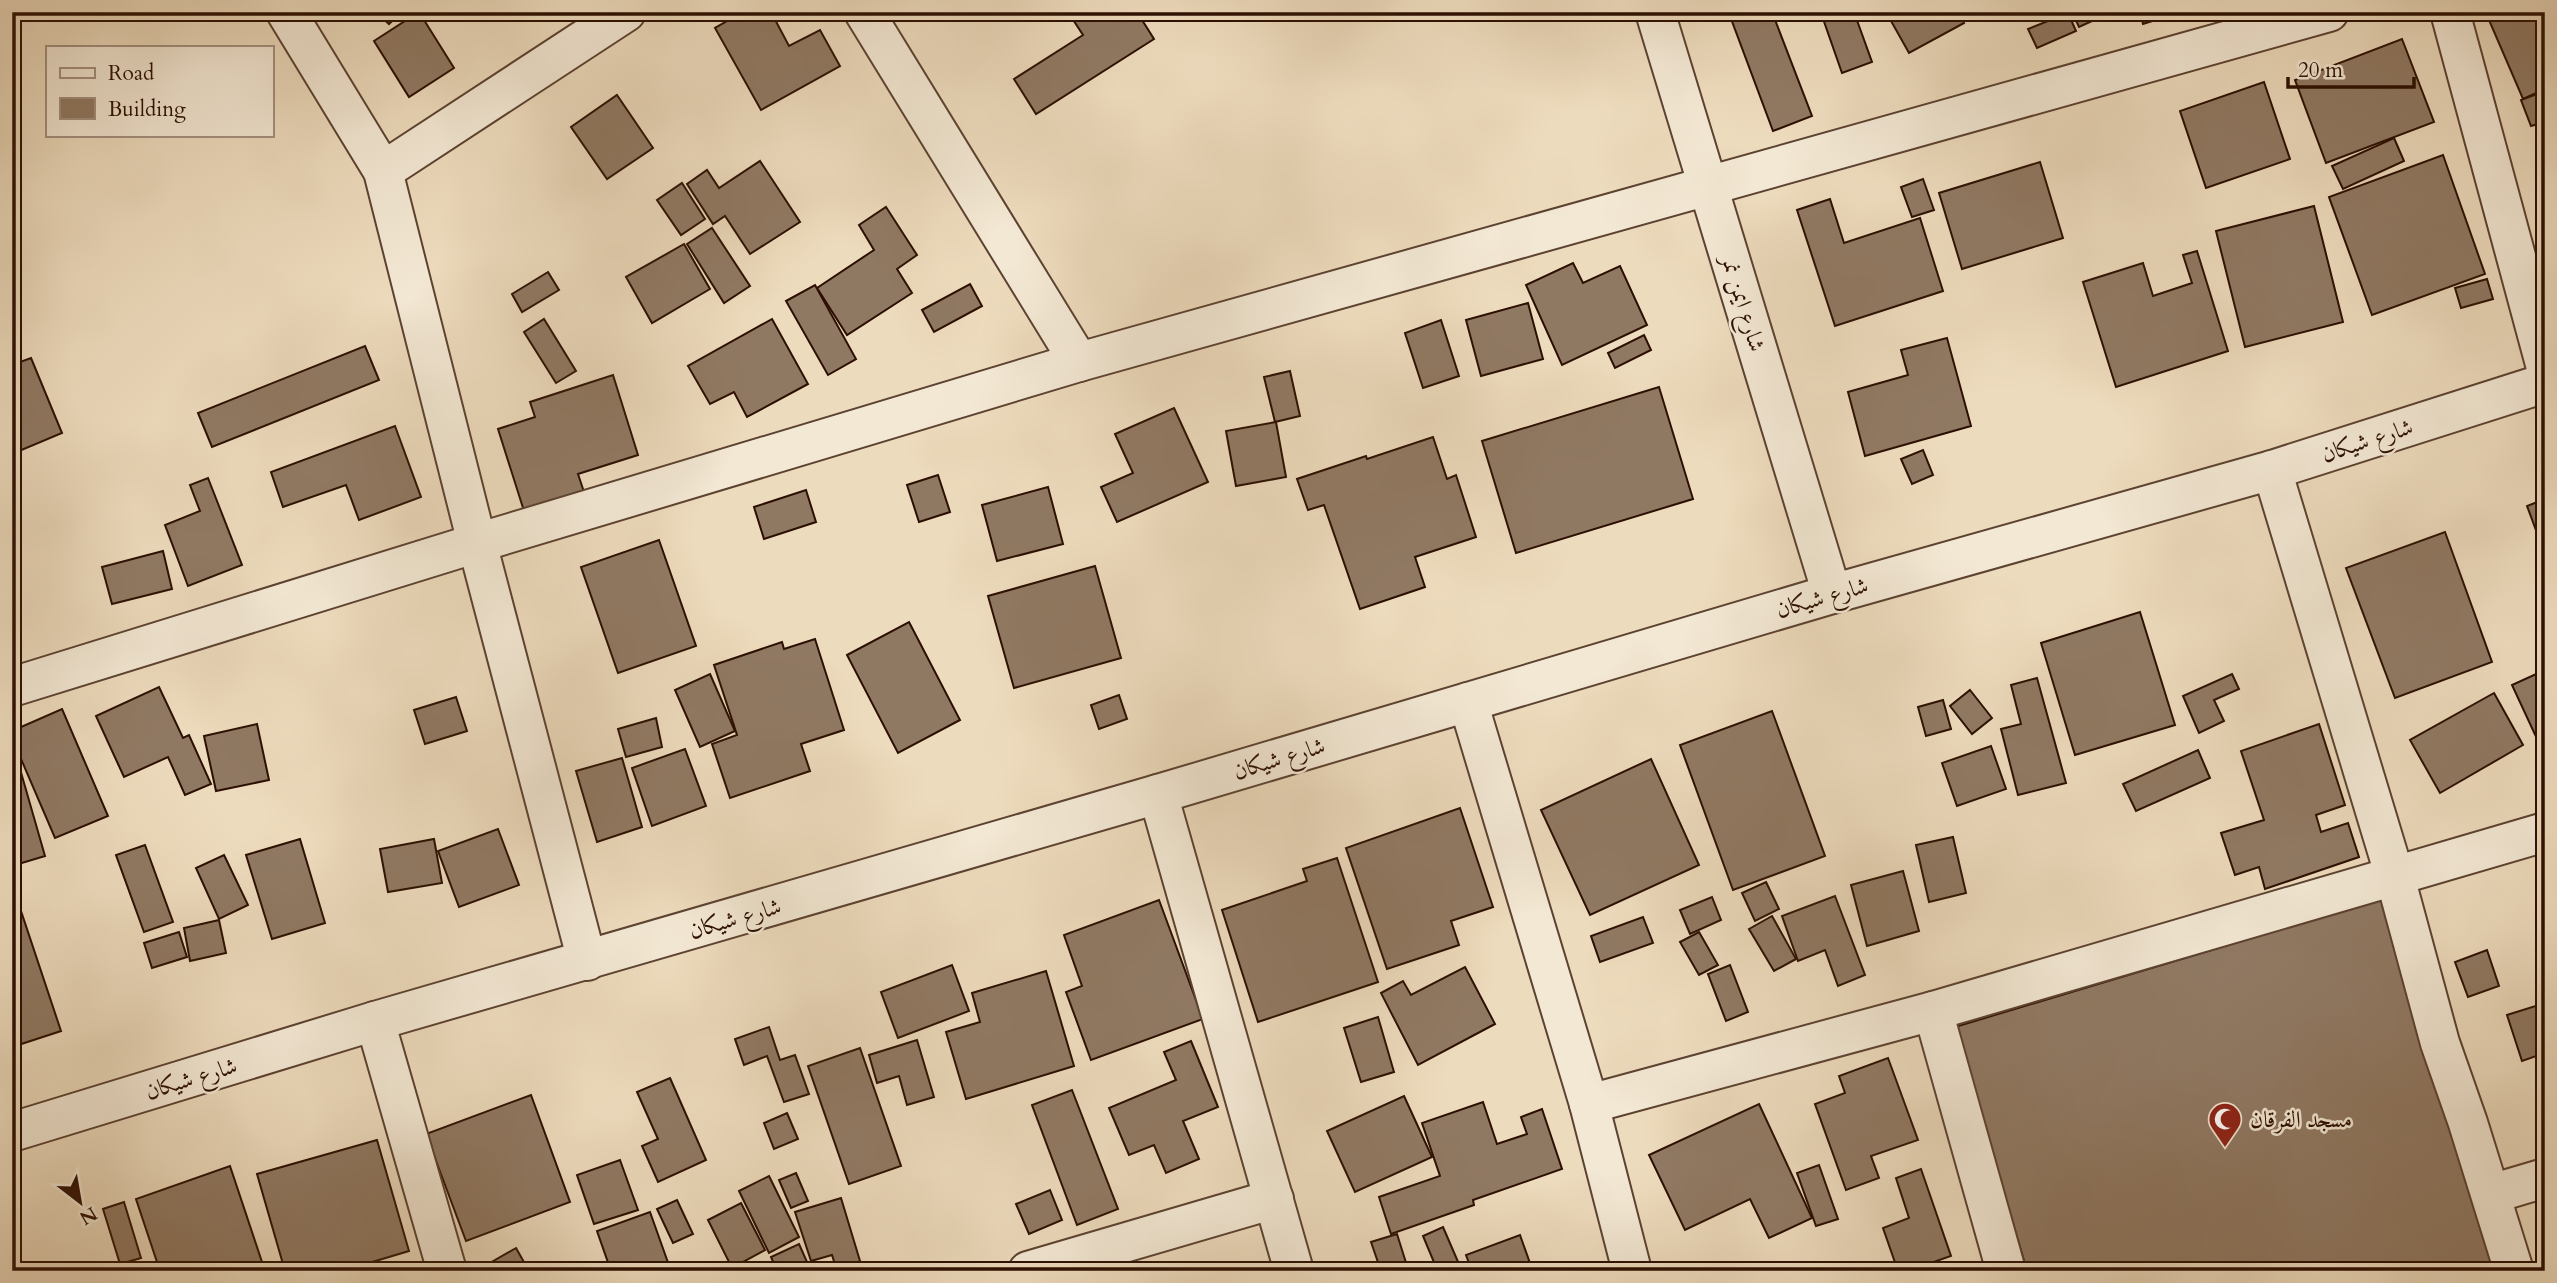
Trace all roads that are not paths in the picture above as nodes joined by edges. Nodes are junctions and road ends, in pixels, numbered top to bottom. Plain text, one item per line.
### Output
1 (286, 12) edge
2 (626, 12) edge
3 (864, 12) edge
4 (1655, 12) edge
5 (2329, 12) edge
6 (2450, 12) edge
7 (383, 171) junction
8 (1709, 186) junction
9 (1079, 362) junction
10 (2545, 364) edge
11 (2545, 383) edge
12 (2272, 470) junction
13 (477, 543) junction
14 (1832, 594) junction
15 (12, 687) edge
16 (1468, 702) junction
17 (1158, 794) junction
18 (2545, 832) edge
19 (2395, 877) junction
20 (587, 961) junction
21 (1933, 1012) junction
22 (375, 1021) junction
23 (1589, 1104) junction
24 (12, 1132) edge
25 (2545, 1178) edge
26 (2491, 1195) junction
27 (1274, 1199) junction
28 (447, 1271) edge
29 (1028, 1271) edge
30 (1294, 1271) edge
31 (1632, 1271) edge
32 (2006, 1271) edge
33 (2514, 1271) edge

1 - 7 street
2 - 7 street
3 - 9 street
4 - 8 street, شارع ايمن نمر
5 - 8 street
6 - 10 street
7 - 13 street
8 - 9 street
8 - 14 street, شارع ايمن نمر
9 - 13 street
11 - 12 street, شارع شيكان
12 - 14 street, شارع شيكان
12 - 19 street
13 - 15 street
13 - 20 street
14 - 16 street, شارع شيكان
16 - 17 street, شارع شيكان
16 - 23 street
17 - 20 street, شارع شيكان
17 - 27 street
18 - 19 street
19 - 21 street
19 - 26 street
20 - 22 street, شارع شيكان
21 - 23 street
21 - 32 street
22 - 24 street, شارع شيكان
22 - 28 street
23 - 31 street
25 - 26 street
26 - 33 street
27 - 29 street
27 - 30 street

